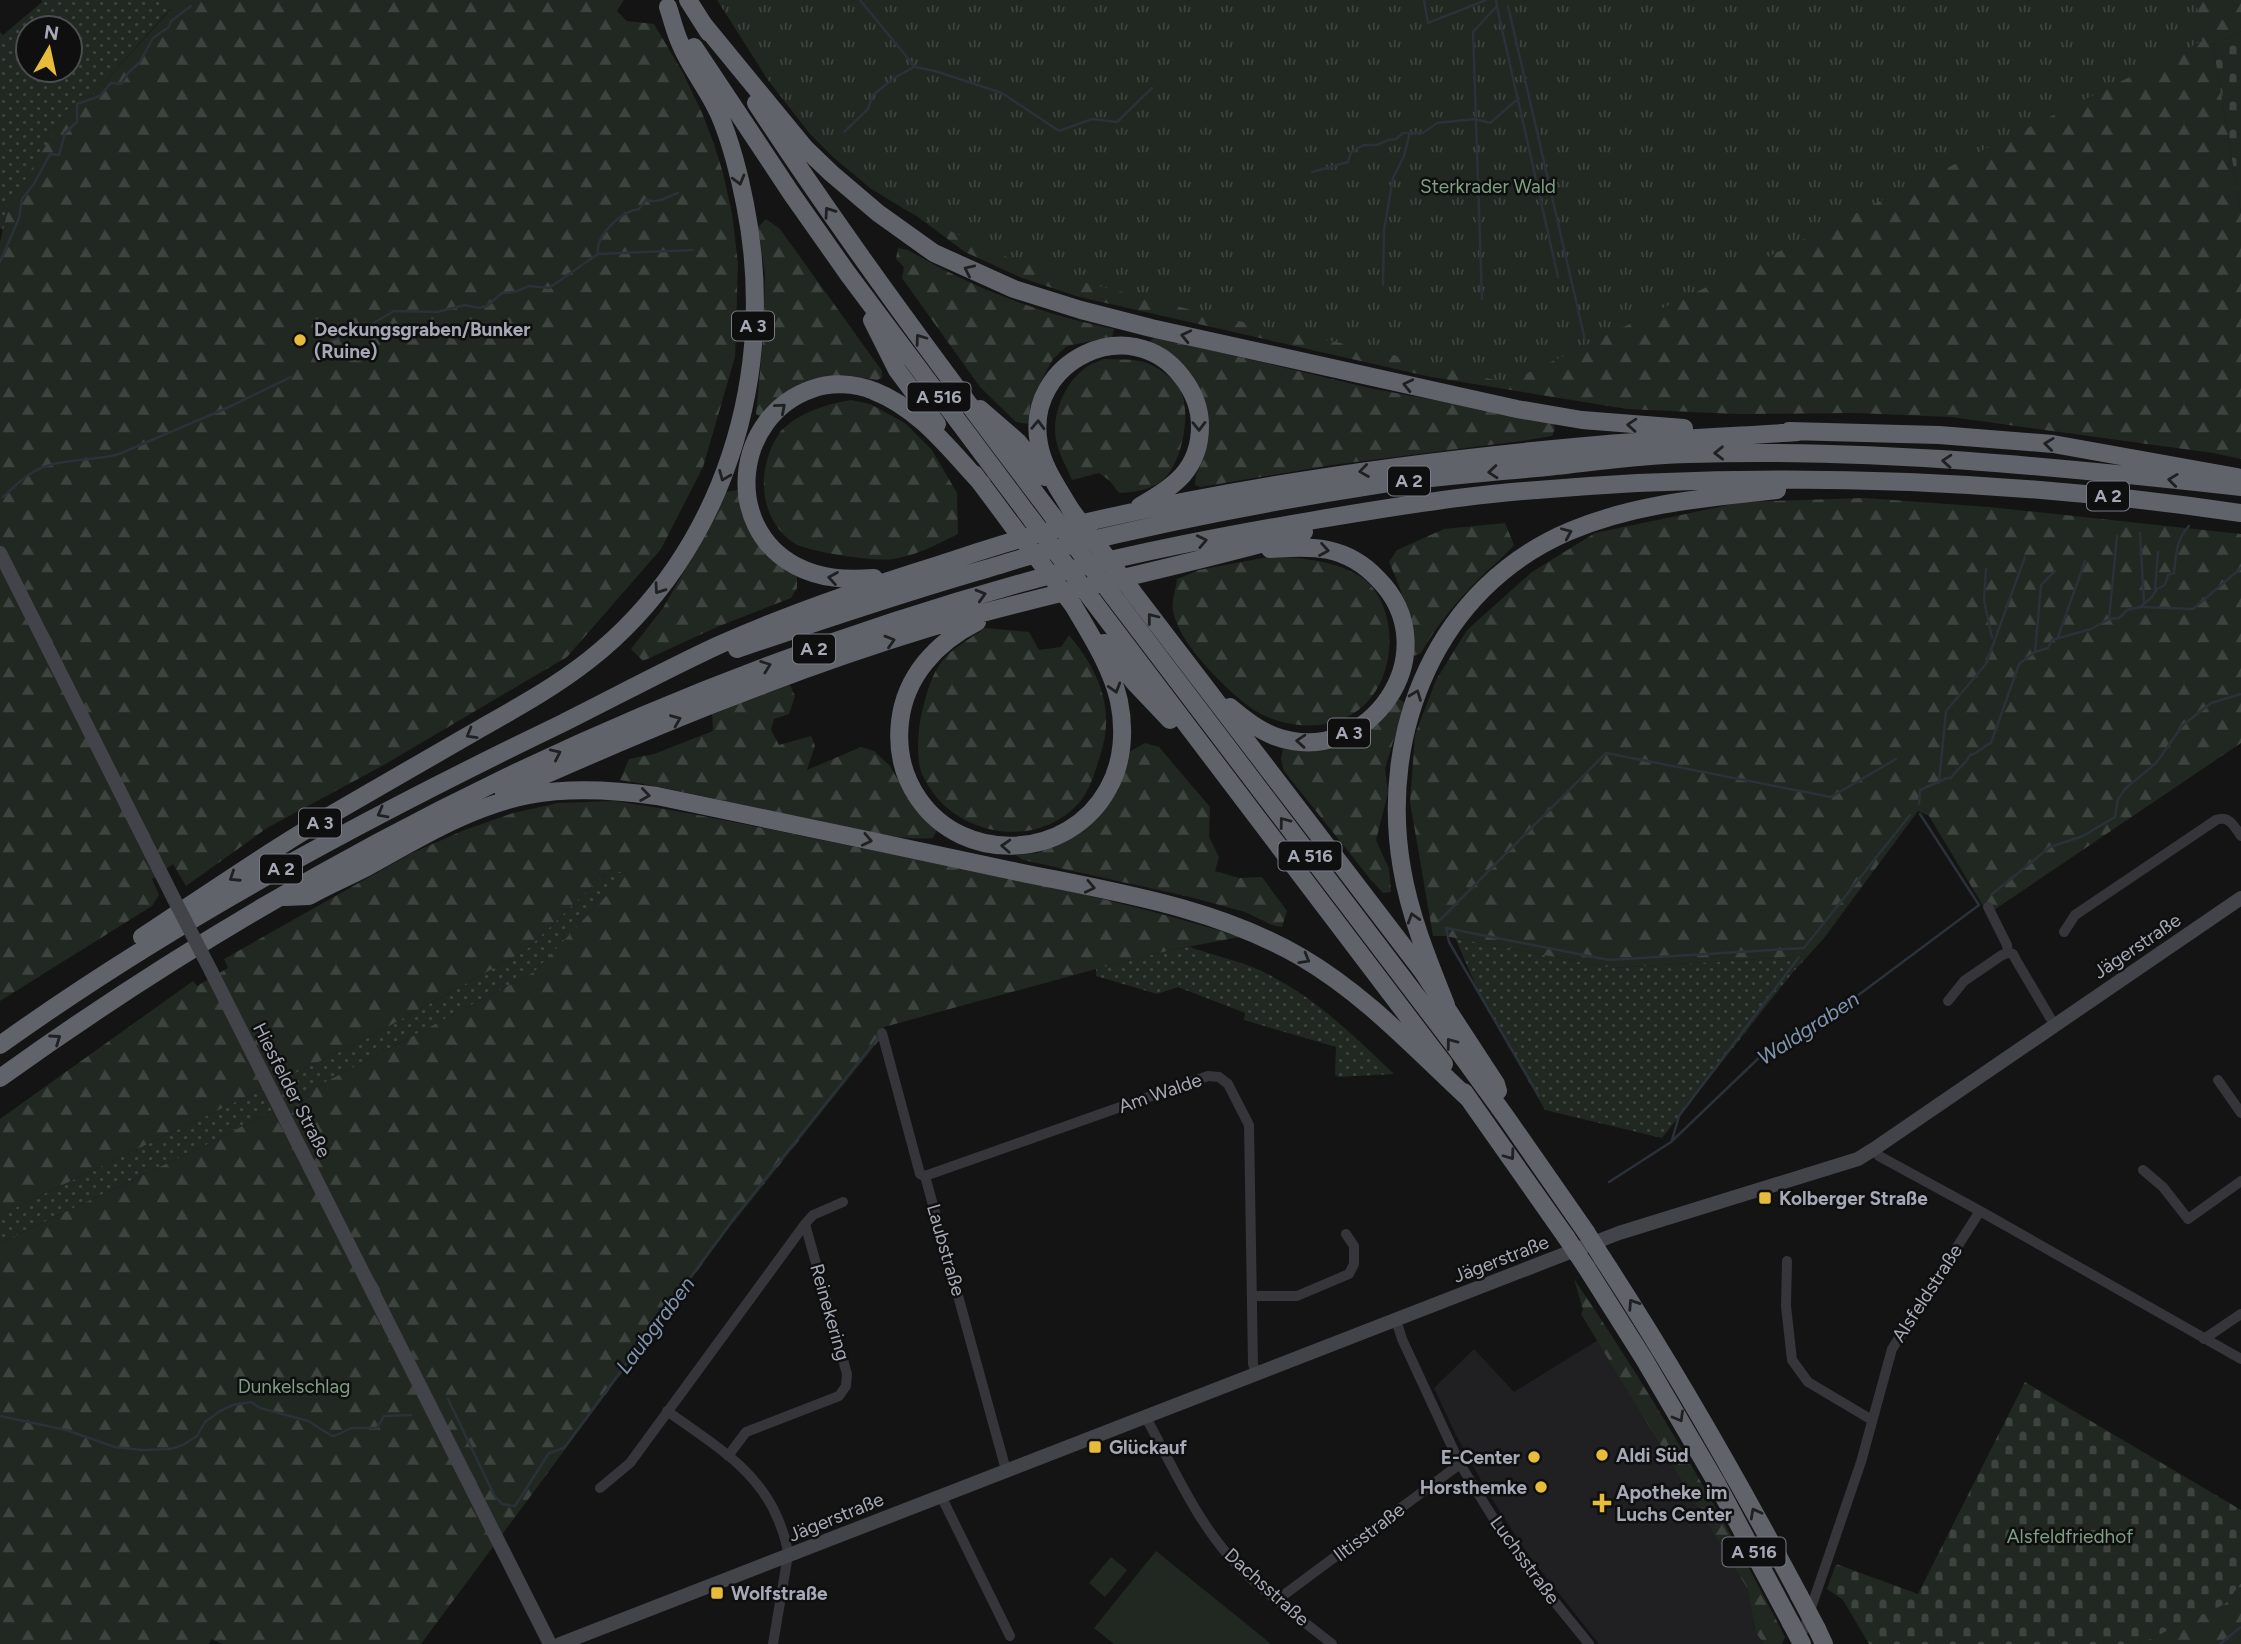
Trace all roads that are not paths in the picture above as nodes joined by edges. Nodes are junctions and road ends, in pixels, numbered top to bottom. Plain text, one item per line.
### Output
1 (688, 0) edge
2 (665, 4) edge
3 (704, 25) junction
4 (848, 274) junction
5 (960, 394) junction
6 (1798, 432) junction
7 (2241, 478) edge
8 (1856, 480) junction
9 (982, 484) junction
10 (2241, 488) edge
11 (1387, 508) junction
12 (1071, 510) junction
13 (2241, 513) edge
14 (1125, 514) junction
15 (1232, 552) junction
16 (0, 553) edge
17 (901, 576) junction
18 (1017, 605) junction
19 (1073, 606) junction
20 (1203, 683) junction
21 (607, 701) junction
22 (1214, 760) junction
23 (2241, 836) edge
24 (328, 885) junction
25 (278, 898) junction
26 (2241, 898) edge
27 (1988, 907) dead end
28 (2064, 932) dead end
29 (2008, 953) junction
30 (122, 962) junction
31 (1948, 1001) dead end
32 (1446, 1005) junction
33 (2055, 1026) junction
34 (882, 1033) dead end
35 (0, 1045) edge
36 (0, 1078) edge
37 (2218, 1080) dead end
38 (1470, 1100) junction
39 (2241, 1113) edge
40 (1506, 1117) junction
41 (1874, 1149) junction
42 (2143, 1170) dead end
43 (925, 1176) junction
44 (2241, 1181) edge
45 (843, 1202) dead end
46 (1980, 1211) junction
47 (805, 1224) junction
48 (1346, 1234) dead end
49 (1787, 1261) dead end
50 (1252, 1296) junction
51 (2241, 1314) edge
52 (1396, 1320) junction
53 (2204, 1339) junction
54 (2241, 1359) edge
55 (1256, 1373) junction
56 (667, 1411) junction
57 (1145, 1416) junction
58 (1872, 1420) junction
59 (729, 1456) junction
60 (1460, 1464) junction
61 (1006, 1470) junction
62 (600, 1488) dead end
63 (941, 1496) junction
64 (788, 1555) junction
65 (1277, 1600) junction
66 (1010, 1636) dead end
67 (1820, 1637) edge
68 (550, 1644) edge
69 (560, 1644) edge
70 (773, 1644) edge
71 (1332, 1644) edge
72 (1590, 1644) edge
73 (1800, 1644) edge

1 - 3 highway
2 - 4 highway, A 516
2 -> 30 highway, A 3
5 -> 3 highway
6 -> 3 highway
4 - 9 highway
4 - 22 highway, A 516, bridge
5 - 12 highway
40 -> 5 highway, A 516, bridge
7 -> 6 highway
6 -> 14 highway
8 - 11 highway, A 2
8 - 13 highway, A 2
32 -> 8 highway
17 -> 9 highway
9 - 19 highway, bridge
10 -> 21 highway, A 2
11 - 15 highway
25 -> 11 highway, A 2
12 -> 14 highway
20 -> 12 highway, A 3, bridge
14 - 17 highway
15 - 18 highway
15 -> 20 highway, A 3
16 - 68 street, Hiesfelder Straße, bridge
17 - 21 highway
19 -> 18 highway
24 -> 18 highway
19 - 22 highway
20 - 32 highway
21 -> 30 highway, A 2
22 - 38 highway, A 516
23 - 28 street
24 - 25 highway
24 -> 38 highway
36 -> 25 highway
26 - 33 street, Jägerstraße
27 - 29 street
29 - 31 street
29 - 33 street
30 - 35 highway, A 3
32 - 40 highway
33 - 41 street, Jägerstraße
34 - 43 street, Laubstraße
37 - 39 street
38 -> 73 highway, A 516, bridge
67 -> 40 highway, A 516, bridge
41 - 46 street
41 - 52 street, Jägerstraße
42 - 44 street
43 - 50 street, Am Walde
43 - 61 street, Laubstraße
45 - 47 street, Reinekering
46 - 53 street
46 - 58 street, Alsfeldstraße
47 - 56 street, Reinekering
47 - 59 street, Reinekering
48 - 50 street
49 - 58 street
50 - 55 street, Am Walde
51 - 53 street
52 - 55 street, Jägerstraße
52 - 60 street, Luchsstraße
53 - 54 street
55 - 57 street, Jägerstraße
56 - 59 street
56 - 62 street, Reinekering
57 - 61 street, Jägerstraße
57 - 65 street, Dachsstraße
58 - 73 street, Alsfeldstraße
59 - 64 street
60 - 65 street, Iltisstraße
60 - 72 street, Luchsstraße
61 - 63 street, Jägerstraße
63 - 64 street, Jägerstraße
63 - 66 street
64 - 69 street
64 - 70 street, Jägerstraße
65 - 71 street, Dachsstraße

